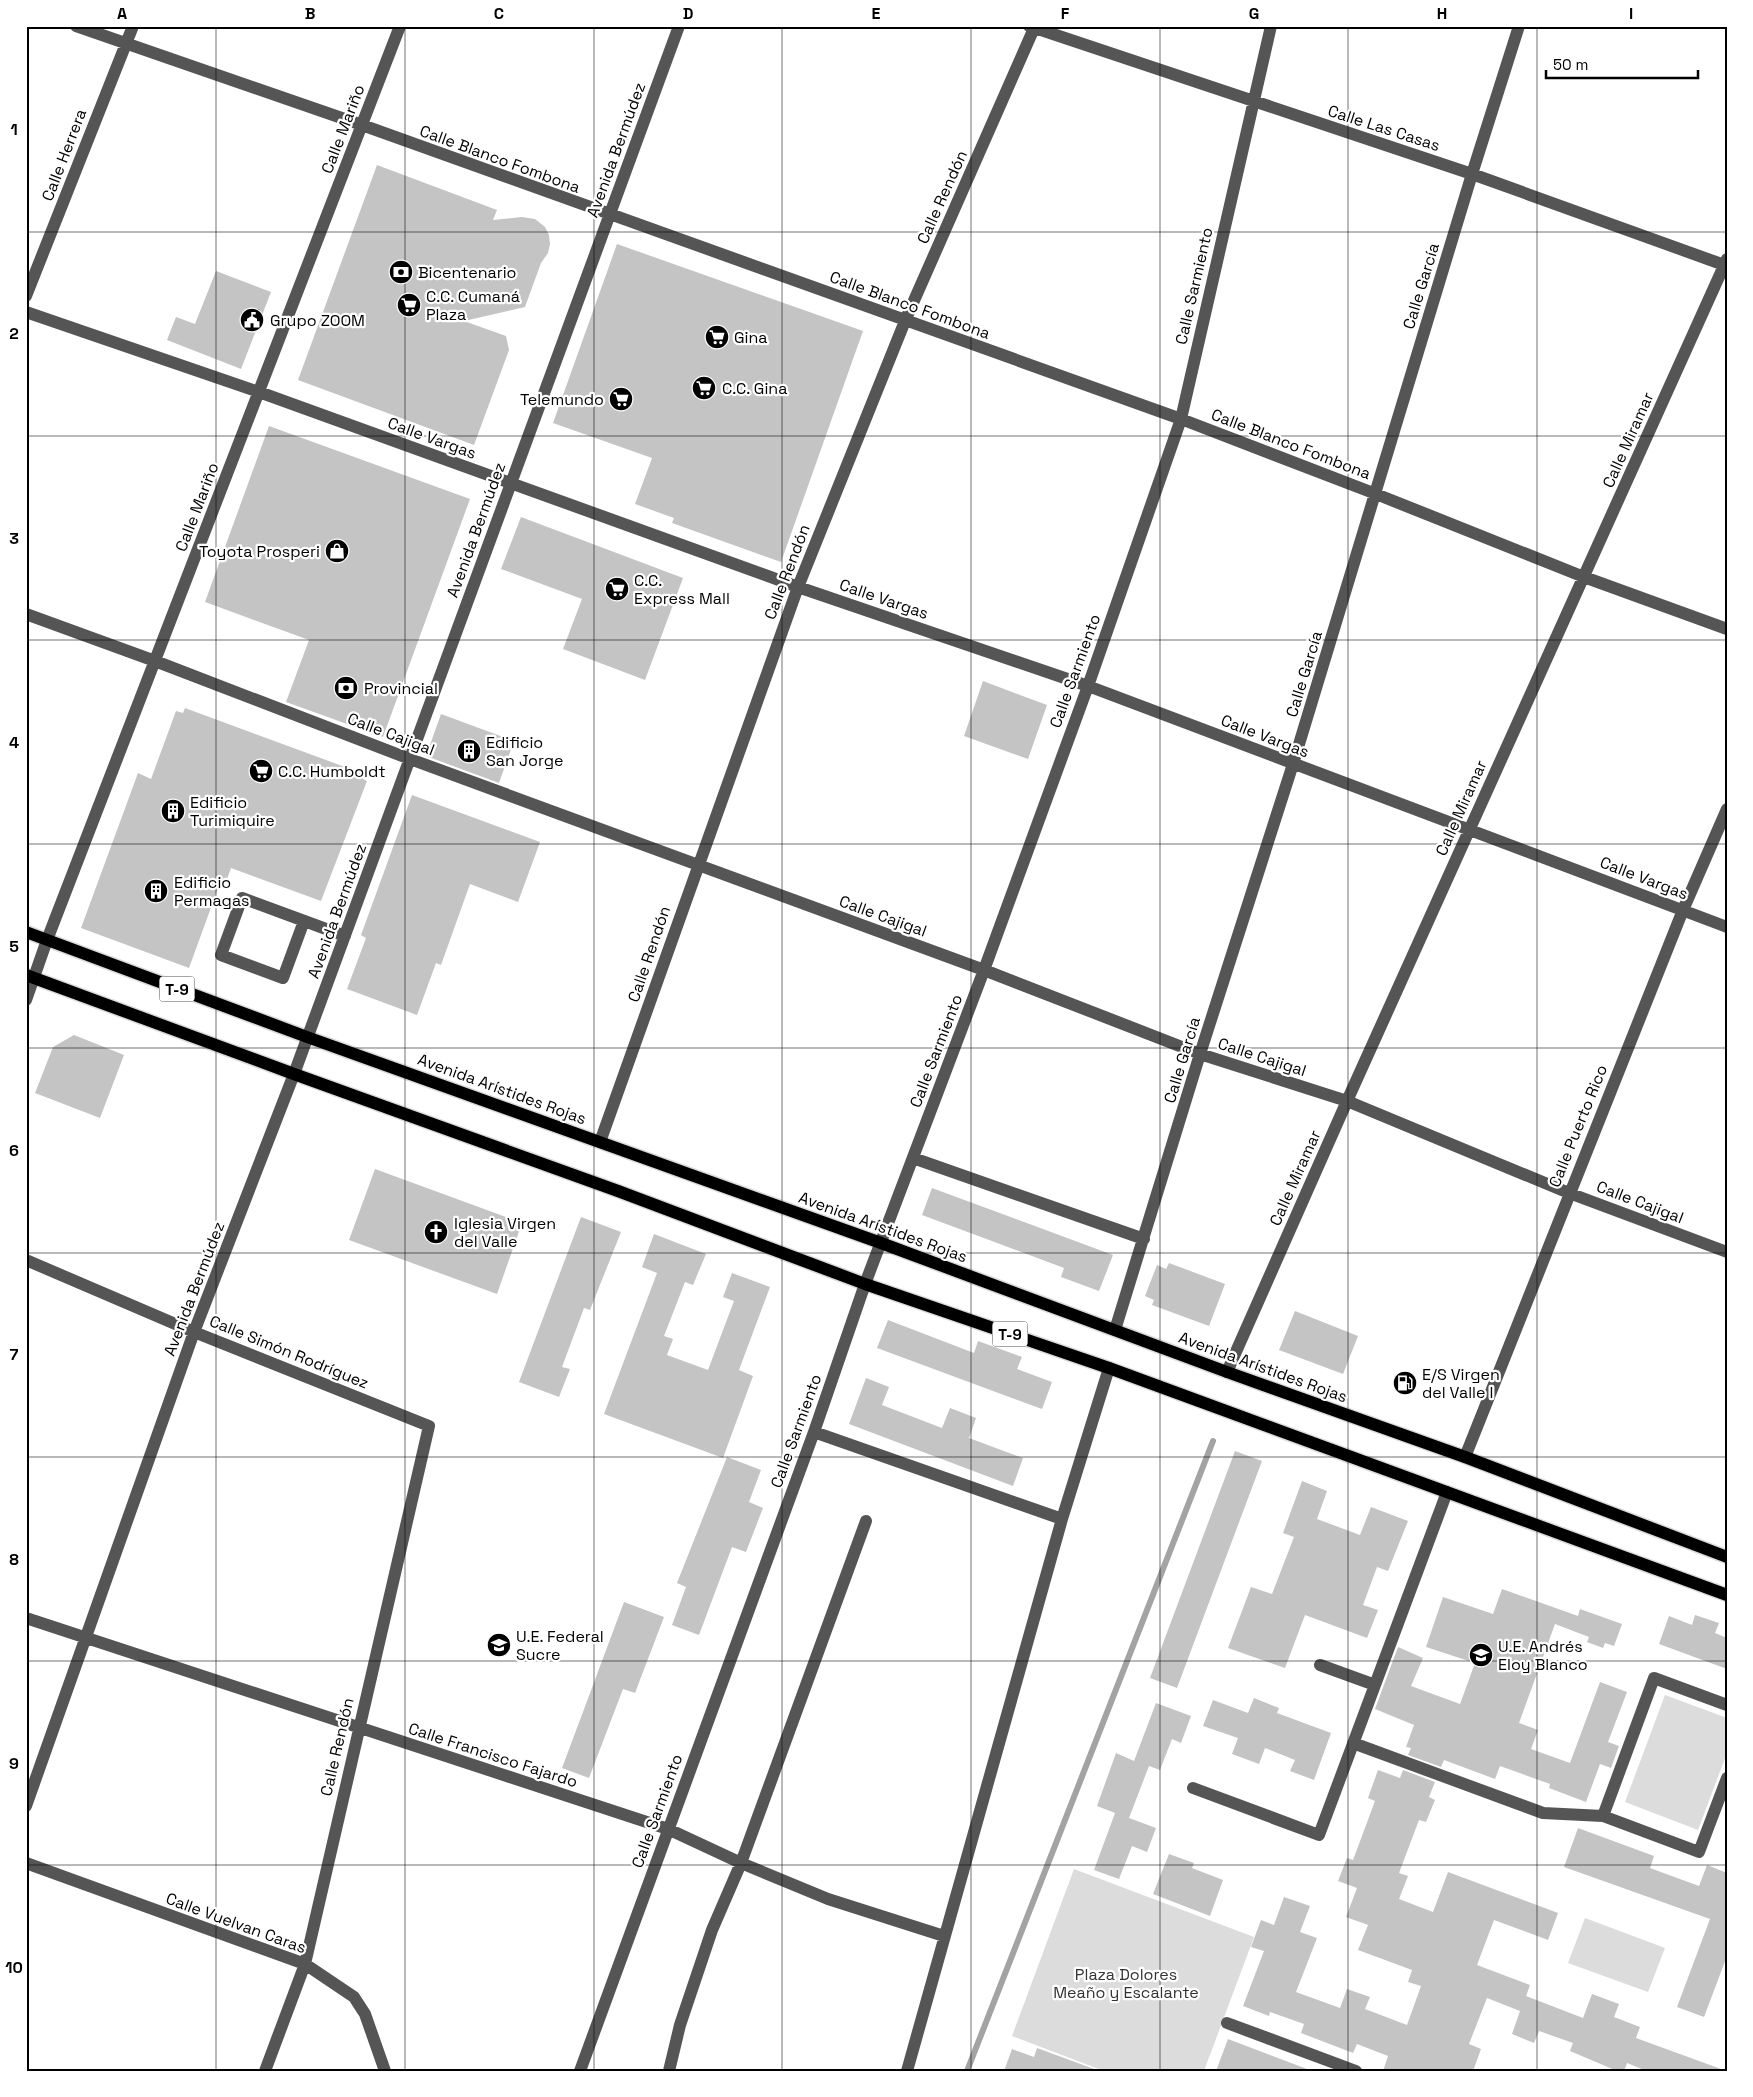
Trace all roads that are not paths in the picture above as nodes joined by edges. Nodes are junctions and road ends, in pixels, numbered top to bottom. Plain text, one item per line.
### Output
1 (76, 26) edge
2 (133, 26) edge
3 (400, 26) edge
4 (678, 26) edge
5 (1271, 26) edge
6 (1519, 26) edge
7 (1032, 27) edge
8 (125, 44) junction
9 (1253, 101) junction
10 (362, 126) junction
11 (1472, 174) junction
12 (609, 215) junction
13 (1726, 264) edge
14 (26, 296) edge
15 (26, 312) edge
16 (905, 321) junction
17 (259, 392) junction
18 (1181, 419) junction
19 (510, 484) junction
20 (1376, 494) junction
21 (1584, 577) junction
22 (798, 587) junction
23 (26, 614) edge
24 (1727, 629) edge
25 (155, 661) junction
26 (1088, 686) junction
27 (410, 759) junction
28 (1293, 764) junction
29 (1727, 808) edge
30 (1469, 830) junction
31 (698, 866) junction
32 (1683, 910) junction
33 (304, 921) junction
34 (1727, 927) edge
35 (26, 932) edge
36 (345, 936) junction
37 (47, 940) junction
38 (984, 970) junction
39 (30, 976) edge
40 (26, 1000) edge
41 (307, 1037) junction
42 (1200, 1054) junction
43 (294, 1074) junction
44 (1347, 1101) junction
45 (600, 1142) junction
46 (913, 1158) junction
47 (1569, 1193) junction
48 (1144, 1239) junction
49 (881, 1243) junction
50 (1727, 1252) edge
51 (26, 1260) edge
52 (865, 1284) junction
53 (1115, 1330) junction
54 (194, 1332) junction
55 (1109, 1368) junction
56 (1227, 1372) junction
57 (429, 1426) joint
58 (814, 1432) junction
59 (1465, 1457) junction
60 (1447, 1492) junction
61 (1062, 1520) junction
62 (866, 1521) dead end
63 (1727, 1557) edge
64 (1727, 1595) edge
65 (26, 1618) edge
66 (86, 1639) junction
67 (1320, 1665) dead end
68 (1375, 1685) junction
69 (1727, 1705) edge
70 (358, 1728) junction
71 (1354, 1743) junction
72 (1727, 1778) edge
73 (1193, 1788) dead end
74 (26, 1806) edge
75 (1603, 1816) junction
76 (668, 1829) junction
77 (26, 1863) edge
78 (741, 1863) junction
79 (944, 1936) junction
80 (305, 1964) junction
81 (1227, 2023) dead end
82 (265, 2071) edge
83 (385, 2071) edge
84 (580, 2071) edge
85 (669, 2071) edge
86 (907, 2071) edge
87 (1356, 2071) edge

1 - 8 street, Calle Blanco Fombona
2 - 8 street, Calle Herrera
3 - 10 street, Calle Mariño
4 - 12 street, Avenida Bermúdez
5 - 9 street, Calle Sarmiento
6 - 11 street, Calle García
7 - 9 street, Calle Las Casas
7 - 16 street, Calle Rendón
8 - 10 street, Calle Blanco Fombona
8 - 14 street, Calle Herrera
9 - 11 street, Calle Las Casas
9 - 18 street, Calle Sarmiento
10 - 12 street, Calle Blanco Fombona
10 - 17 street, Calle Mariño
11 - 13 street, Calle Las Casas
11 - 20 street, Calle García
12 - 16 street, Calle Blanco Fombona
12 - 19 street, Avenida Bermúdez
13 - 21 street, Calle Miramar
15 - 17 street, Calle Vargas
16 - 18 street, Calle Blanco Fombona
16 - 22 street, Calle Rendón
17 - 19 street, Calle Vargas
17 - 25 street, Calle Mariño
18 - 20 street, Calle Blanco Fombona
18 - 26 street, Calle Sarmiento
19 - 22 street, Calle Vargas
19 - 27 street, Avenida Bermúdez
20 - 21 street, Calle Blanco Fombona
20 - 28 street, Calle García
21 - 24 street, Calle Blanco Fombona
21 - 30 street, Calle Miramar
22 - 26 street, Calle Vargas
22 - 31 street, Calle Rendón
23 - 25 street, Calle Cajigal
25 - 27 street, Calle Cajigal
25 - 37 street, Calle Mariño
26 - 28 street, Calle Vargas
26 - 38 street, Calle Sarmiento
27 - 31 street, Calle Cajigal
27 - 36 street, Avenida Bermúdez
28 - 30 street, Calle Vargas
28 - 42 street, Calle García
29 - 32 street, Calle Puerto Rico
30 - 32 street, Calle Vargas
30 - 44 street, Calle Miramar
31 - 38 street, Calle Cajigal
31 - 45 street, Calle Rendón
32 - 34 street, Calle Vargas
32 - 47 street, Calle Puerto Rico
33 - 33 street
33 - 36 street
35 - 37 main road, Avenida Arístides Rojas / T-9
36 - 41 street, Avenida Bermúdez
37 - 39 street, Calle Mariño
37 - 41 main road, Avenida Arístides Rojas / T-9
38 - 42 street, Calle Cajigal
38 - 46 street, Calle Sarmiento
39 - 40 street, Calle Mariño
39 - 43 main road, T-9
41 - 43 street, Avenida Bermúdez
41 - 45 main road, Avenida Arístides Rojas / T-9
42 - 44 street, Calle Cajigal
42 - 48 street, Calle García
43 - 52 main road, T-9
43 - 54 street, Avenida Bermúdez
44 - 47 street, Calle Cajigal
44 - 56 street, Calle Miramar
45 - 49 main road, Avenida Arístides Rojas / T-9
46 - 48 street
46 - 49 street, Calle Sarmiento
47 - 50 street, Calle Cajigal
47 - 59 street, Calle Puerto Rico
48 - 53 street, Calle García
49 - 52 street, Calle Sarmiento
49 - 53 main road, Avenida Arístides Rojas / T-9
51 - 54 street, Calle Simón Rodríguez
52 - 55 main road, T-9
52 - 58 street, Calle Sarmiento
53 - 56 main road, Avenida Arístides Rojas / T-9
54 - 57 street, Calle Simón Rodríguez
54 - 66 street, Avenida Bermúdez
55 - 60 main road, T-9
55 - 61 street
56 - 59 main road, Avenida Arístides Rojas / T-9
57 - 70 street, Calle Rendón
58 - 61 street
58 - 76 street, Calle Sarmiento
59 - 63 main road, Avenida Arístides Rojas / T-9
60 - 64 main road, T-9
60 - 68 street
61 - 79 street
62 - 78 street
65 - 66 street, Calle Francisco Fajardo
66 - 70 street, Calle Francisco Fajardo
66 - 74 street, Avenida Bermúdez
67 - 68 street
68 - 71 street
69 - 75 street
70 - 76 street, Calle Francisco Fajardo
70 - 80 street, Calle Rendón
71 - 73 street
71 - 75 street
72 - 75 street
76 - 78 street, Calle Francisco Fajardo
76 - 84 street, Calle Sarmiento
77 - 80 street, Calle Vuelvan Caras
78 - 79 street, Calle Francisco Fajardo
78 - 85 street
79 - 86 street
80 - 82 street, Calle Rendón
80 - 83 street, Calle Vuelvan Caras
81 - 87 street

